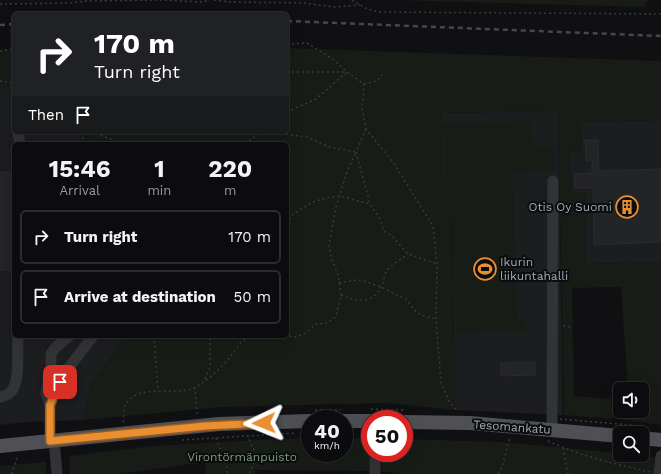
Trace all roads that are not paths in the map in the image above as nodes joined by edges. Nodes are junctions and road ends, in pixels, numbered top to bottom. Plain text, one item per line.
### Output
1 (553, 181) dead end
2 (18, 338) edge
3 (67, 338) edge
4 (91, 338) edge
5 (0, 397) edge
6 (50, 405) junction
7 (301, 421) edge
8 (413, 422) edge
9 (549, 434) junction
10 (613, 436) edge
11 (649, 439) edge
12 (661, 440) edge
13 (52, 441) junction
14 (0, 446) edge
15 (661, 456) edge
16 (374, 462) edge
17 (57, 474) edge
18 (375, 474) edge
19 (659, 474) edge

1 - 9 street
2 - 5 street
3 - 6 street
4 - 6 street
6 - 13 street
7 - 13 main road
8 - 9 main road, Tesomankatu
9 - 10 main road, Tesomankatu
11 - 12 main road
13 - 14 main road
13 - 17 street
15 - 19 street
16 - 18 street

